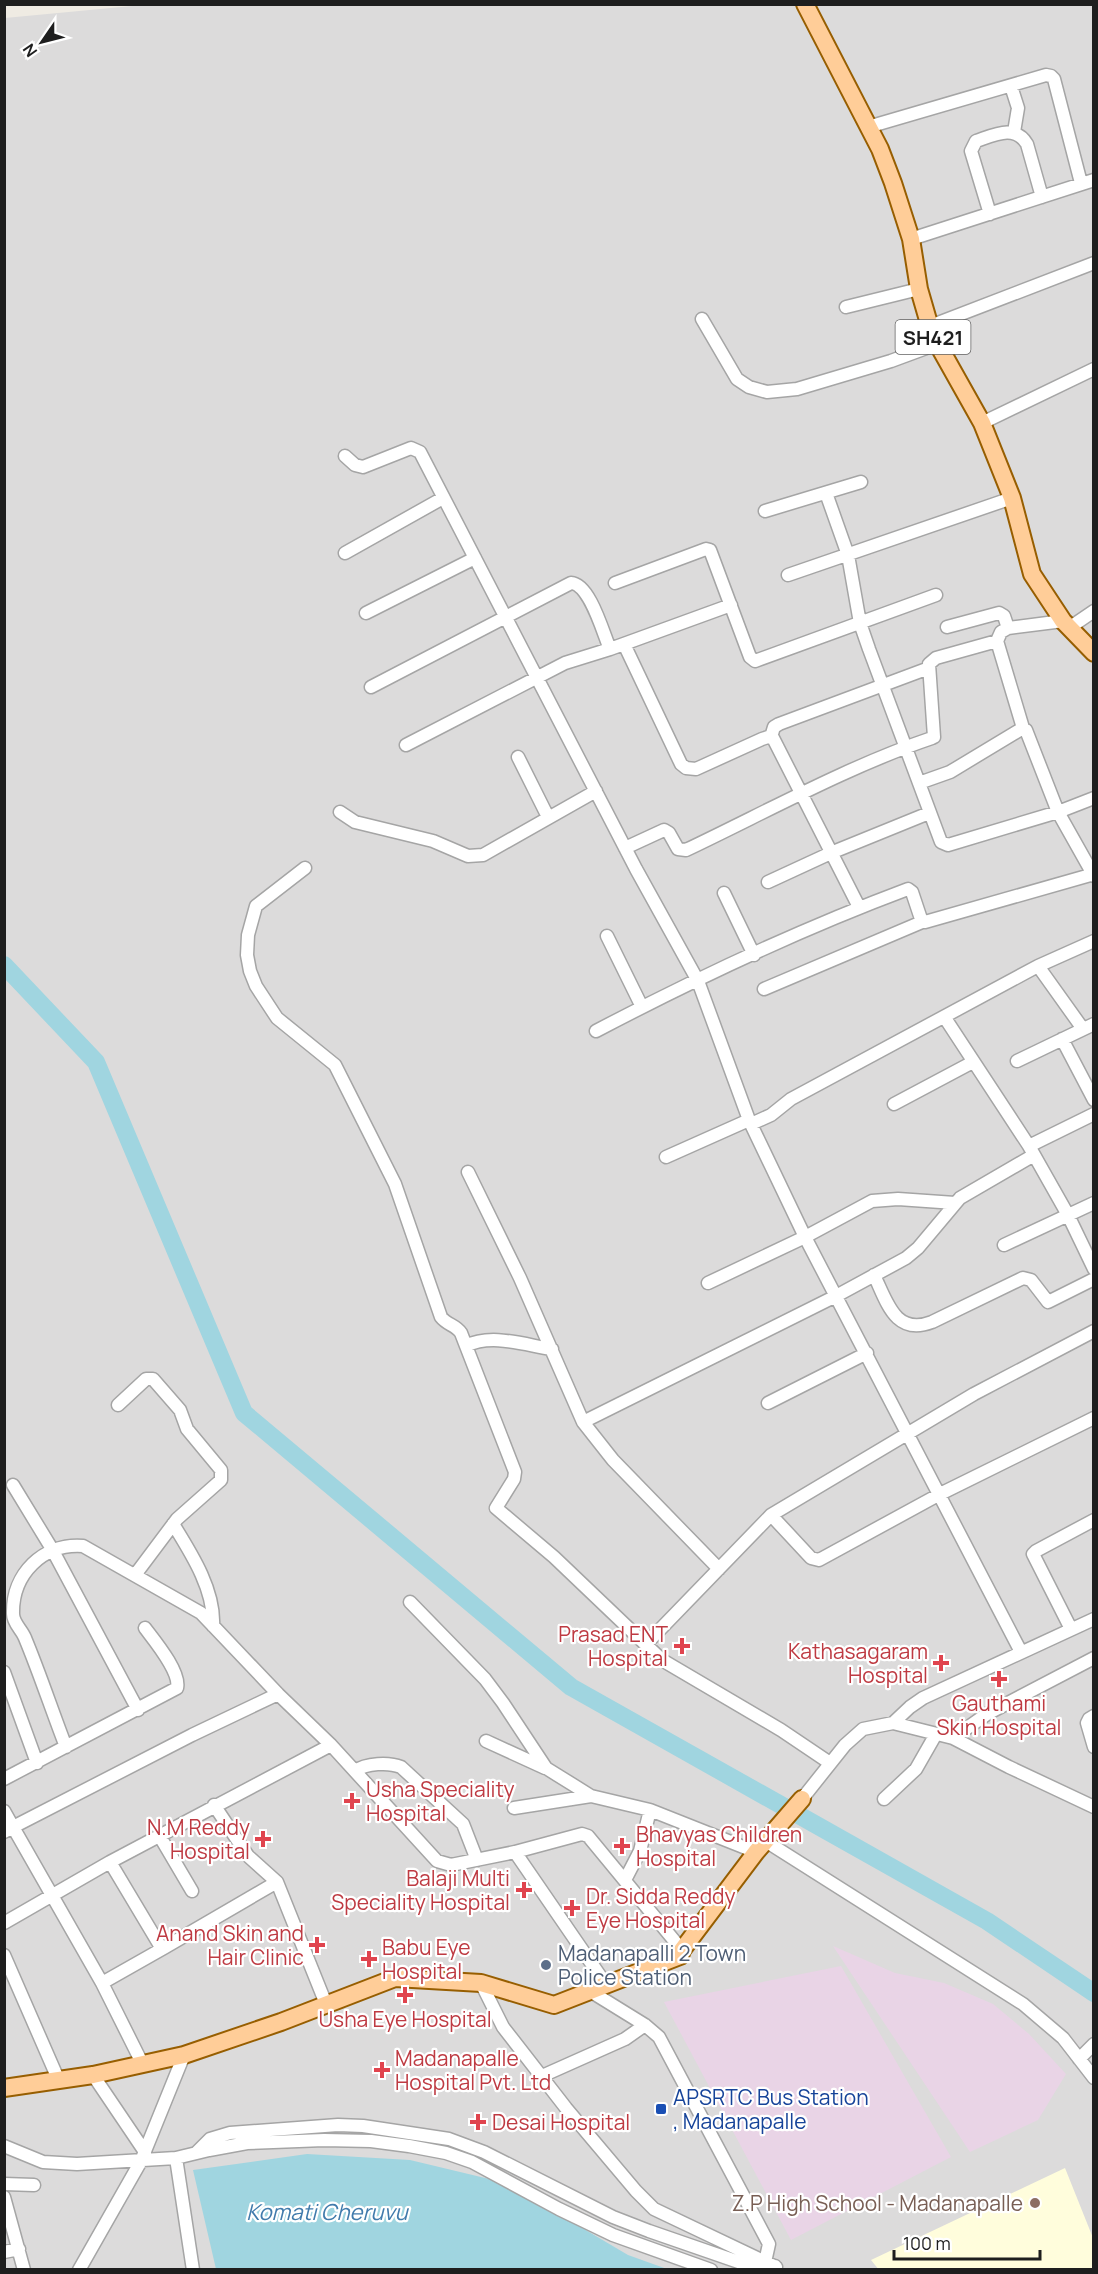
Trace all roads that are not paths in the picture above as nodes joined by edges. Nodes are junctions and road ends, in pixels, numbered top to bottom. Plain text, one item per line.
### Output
1 (805, 4) edge
2 (1011, 86) junction
3 (868, 127) junction
4 (1014, 132) junction
5 (1088, 182) edge
6 (1042, 197) junction
7 (990, 214) junction
8 (911, 239) junction
9 (1094, 263) edge
10 (919, 289) junction
11 (846, 307) dead end
12 (702, 319) dead end
13 (930, 326) junction
14 (937, 344) junction
15 (1094, 369) edge
16 (982, 423) junction
17 (345, 456) dead end
18 (861, 482) dead end
19 (826, 493) junction
20 (443, 498) junction
21 (1011, 498) junction
22 (765, 511) dead end
23 (345, 553) dead end
24 (848, 555) junction
25 (475, 558) junction
26 (788, 575) dead end
27 (615, 583) dead end
28 (936, 595) dead end
29 (731, 605) junction
30 (1094, 611) edge
31 (366, 613) dead end
32 (506, 617) junction
33 (860, 623) junction
34 (1066, 625) junction
35 (946, 627) dead end
36 (1008, 628) junction
37 (997, 641) junction
38 (624, 644) junction
39 (610, 649) junction
40 (1094, 653) edge
41 (929, 668) junction
42 (537, 676) junction
43 (371, 687) dead end
44 (882, 687) junction
45 (1023, 728) junction
46 (771, 737) junction
47 (406, 745) dead end
48 (906, 747) junction
49 (518, 757) dead end
50 (919, 783) junction
51 (596, 791) junction
52 (802, 794) junction
53 (1094, 798) edge
54 (340, 812) dead end
55 (1058, 812) junction
56 (929, 813) junction
57 (548, 818) junction
58 (625, 848) junction
59 (832, 852) junction
60 (305, 868) dead end
61 (1093, 875) edge
62 (768, 882) dead end
63 (724, 893) dead end
64 (859, 907) junction
65 (922, 922) junction
66 (607, 936) dead end
67 (1094, 941) edge
68 (754, 954) junction
69 (1038, 966) junction
70 (698, 981) junction
71 (764, 989) dead end
72 (642, 1007) junction
73 (945, 1018) junction
74 (1088, 1026) edge
75 (596, 1031) dead end
76 (1062, 1039) junction
77 (1017, 1061) dead end
78 (973, 1062) junction
79 (1094, 1100) edge
80 (894, 1104) dead end
81 (1094, 1114) edge
82 (750, 1122) junction
83 (1031, 1151) junction
84 (666, 1157) dead end
85 (468, 1172) dead end
86 (955, 1203) junction
87 (1094, 1203) edge
88 (1068, 1215) junction
89 (805, 1237) junction
90 (1004, 1245) dead end
91 (1094, 1269) edge
92 (874, 1275) junction
93 (1094, 1279) edge
94 (708, 1283) dead end
95 (836, 1296) junction
96 (1094, 1331) edge
97 (466, 1346) junction
98 (552, 1349) junction
99 (867, 1353) junction
100 (768, 1403) dead end
101 (118, 1405) dead end
102 (1094, 1418) edge
103 (583, 1422) junction
104 (908, 1432) junction
105 (12, 1485) dead end
106 (940, 1494) junction
107 (771, 1515) junction
108 (1094, 1520) edge
109 (173, 1524) junction
110 (52, 1549) junction
111 (719, 1569) junction
112 (135, 1575) junction
113 (410, 1602) dead end
114 (1094, 1619) edge
115 (213, 1626) junction
116 (145, 1628) dead end
117 (1071, 1629) junction
118 (646, 1644) junction
119 (1021, 1653) junction
120 (1094, 1658) edge
121 (4, 1672) edge
122 (278, 1694) junction
123 (138, 1710) junction
124 (1094, 1716) edge
125 (893, 1723) junction
126 (936, 1734) junction
127 (953, 1738) junction
128 (486, 1741) dead end
129 (331, 1745) junction
130 (66, 1747) junction
131 (1094, 1747) edge
132 (37, 1763) junction
133 (830, 1763) junction
134 (546, 1768) junction
135 (355, 1771) junction
136 (4, 1779) edge
137 (591, 1796) junction
138 (802, 1799) joint
139 (884, 1799) dead end
140 (214, 1805) junction
141 (1094, 1807) edge
142 (514, 1808) dead end
143 (4, 1810) edge
144 (650, 1810) junction
145 (9, 1830) edge
146 (159, 1835) junction
147 (764, 1844) junction
148 (515, 1852) junction
149 (477, 1860) junction
150 (110, 1862) junction
151 (625, 1880) junction
152 (277, 1882) junction
153 (192, 1891) dead end
154 (52, 1896) junction
155 (4, 1923) edge
156 (162, 1950) junction
157 (682, 1950) junction
158 (4, 1955) edge
159 (102, 1983) junction
160 (481, 1983) junction
161 (607, 1986) junction
162 (590, 1991) junction
163 (326, 2004) junction
164 (645, 2025) junction
165 (1094, 2044) edge
166 (184, 2055) junction
167 (1079, 2059) junction
168 (142, 2063) junction
169 (93, 2075) junction
170 (542, 2076) junction
171 (1094, 2078) edge
172 (59, 2081) junction
173 (4, 2088) edge
174 (4, 2146) edge
175 (195, 2154) junction
176 (143, 2156) junction
177 (176, 2158) junction
178 (4, 2184) edge
179 (34, 2184) dead end
180 (4, 2197) edge
181 (19, 2249) junction
182 (4, 2252) edge
183 (774, 2266) edge
184 (24, 2270) edge
185 (79, 2270) edge
186 (193, 2270) edge
187 (711, 2270) edge

1 - 3 main road, SH421
2 - 3 street
2 - 4 street
2 - 5 street
3 - 8 main road, SH421
4 - 6 street
4 - 7 street
5 - 6 street
6 - 7 street
7 - 8 street
8 - 10 main road, SH421
9 - 13 street
10 - 11 street
10 - 13 main road, SH421
12 - 14 street
13 - 14 main road, SH421
14 - 16 main road, SH421
15 - 16 street
16 - 21 main road, SH421
17 - 20 street
18 - 19 street
19 - 22 street
19 - 24 street
20 - 23 street
20 - 25 street
21 - 24 street
21 - 34 main road, SH421
24 - 26 street
24 - 33 street
25 - 31 street
25 - 32 street
27 - 29 street
28 - 33 street
29 - 33 street
29 - 38 street
30 - 34 street
32 - 39 street
32 - 42 street
32 - 43 street
33 - 44 street
34 - 36 street
34 - 40 main road, SH421
35 - 36 street
36 - 37 street
37 - 41 street
37 - 45 street
38 - 39 street
38 - 46 street
39 - 42 street
41 - 44 street
41 - 48 street
42 - 47 street
42 - 51 street
44 - 46 street
44 - 48 street
45 - 50 street
45 - 55 street
46 - 52 street
48 - 50 street
48 - 52 street
49 - 57 street
50 - 56 street
51 - 57 street
51 - 58 street
52 - 58 street
52 - 59 street
53 - 55 street
54 - 57 street
55 - 56 street
55 - 61 street
56 - 59 street
58 - 70 street
59 - 62 street
59 - 64 street
60 - 97 street
61 - 65 street
63 - 68 street
64 - 65 street
64 - 68 street
65 - 71 street
66 - 72 street
67 - 69 street
68 - 70 street
69 - 73 street
69 - 74 street
70 - 72 street
70 - 82 street
72 - 75 street
73 - 78 street
73 - 82 street
74 - 76 street
76 - 77 street
76 - 79 street
78 - 80 street
78 - 83 street
81 - 83 street
82 - 84 street
82 - 89 street
83 - 86 street
83 - 88 street
85 - 98 street
86 - 89 street
86 - 92 street
87 - 88 street
88 - 90 street
88 - 91 street
89 - 94 street
89 - 95 street
92 - 93 street
92 - 95 street
95 - 99 street
95 - 103 street
96 - 104 street
97 - 98 street
97 - 118 street
98 - 103 street
99 - 100 street
99 - 104 street
101 - 109 street
102 - 106 street
103 - 111 street
104 - 106 street
104 - 107 street
105 - 110 street
106 - 107 street
106 - 119 street
107 - 111 street
108 - 117 street
109 - 112 street
109 - 115 street
110 - 112 street
110 - 123 street
110 - 130 street
111 - 118 street
112 - 115 street
113 - 134 street
114 - 117 street
115 - 122 street
116 - 123 street
117 - 119 street
118 - 133 street
119 - 125 street
120 - 127 street
121 - 132 street
122 - 129 street
122 - 145 street
123 - 130 street
124 - 131 street
125 - 126 street
125 - 133 street
126 - 127 street
126 - 139 street
127 - 141 street
128 - 134 street
129 - 135 street
129 - 140 street
130 - 132 street
132 - 136 street
133 - 138 street
134 - 137 street
135 - 149 street
135 - 149 street
137 - 142 street
137 - 144 street
138 - 147 main road
140 - 146 street
140 - 152 street
143 - 145 street
144 - 147 street
144 - 151 street
145 - 154 street
146 - 150 street
146 - 153 street
147 - 157 main road
147 - 167 street
148 - 149 street
148 - 151 street
148 - 161 street
150 - 154 street
150 - 156 street
151 - 157 street
152 - 156 street
152 - 163 street
154 - 155 street
154 - 159 street
156 - 159 street
157 - 161 main road
158 - 172 street
159 - 168 street
160 - 162 main road
160 - 163 main road
160 - 170 street
161 - 162 main road
162 - 164 street
163 - 166 main road
164 - 170 street
164 - 183 street
165 - 167 street
166 - 168 main road
166 - 176 street
167 - 171 street
168 - 169 main road
169 - 172 main road
169 - 176 street
170 - 183 street
172 - 173 main road
174 - 176 street
175 - 177 street
175 - 183 street
175 - 187 street
176 - 177 street
176 - 185 street
177 - 186 street
178 - 179 street
180 - 181 street
181 - 182 street
181 - 184 street

